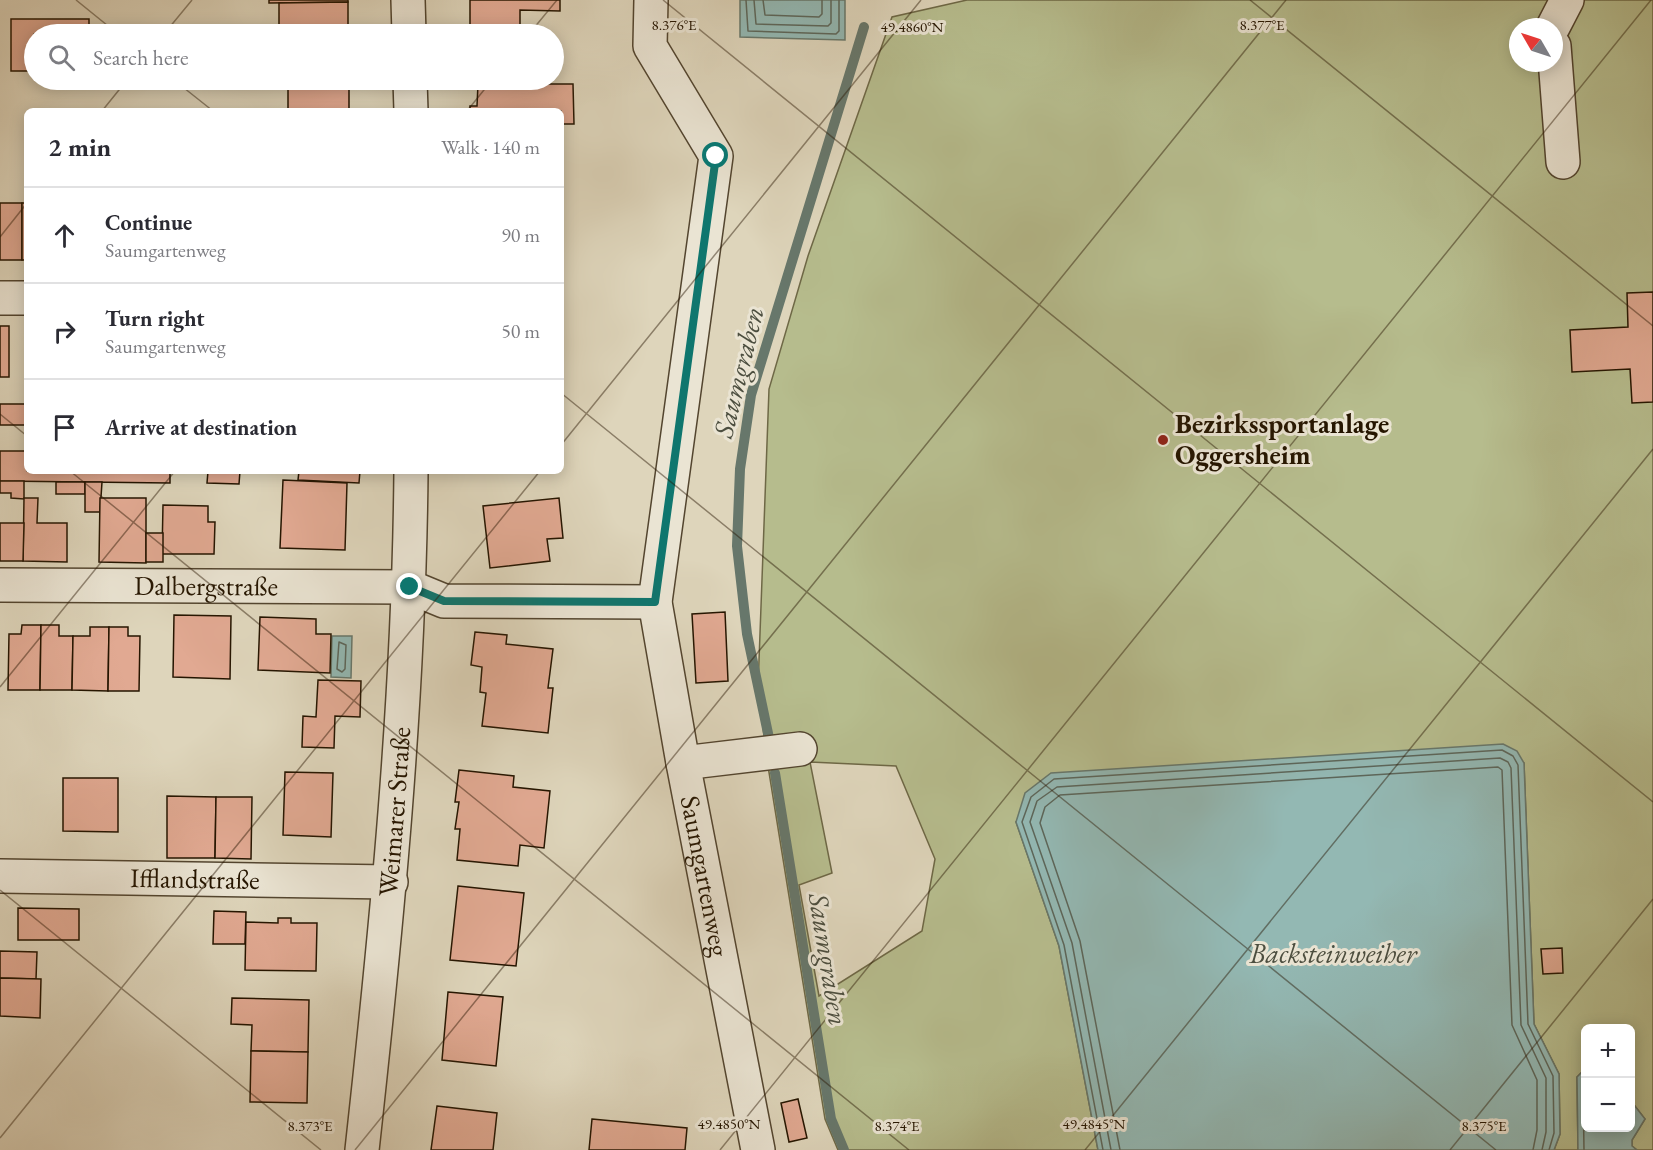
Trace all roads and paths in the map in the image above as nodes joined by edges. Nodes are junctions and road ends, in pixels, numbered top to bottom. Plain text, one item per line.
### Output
1 (408, 0) edge
2 (651, 0) edge
3 (1567, 0) edge
4 (1557, 18) edge
5 (409, 24) edge
6 (1556, 72) edge
7 (410, 90) edge
8 (411, 108) edge
9 (1563, 162) dead end
10 (0, 298) edge
11 (24, 298) edge
12 (411, 474) edge
13 (0, 585) edge
14 (410, 587) junction
15 (655, 602) junction
16 (800, 749) dead end
17 (683, 763) junction
18 (0, 876) edge
19 (391, 882) junction
20 (362, 1150) edge
21 (758, 1150) edge

1 - 5 street
2 - 15 street, Saumgartenweg
3 - 4 street
6 - 9 street
7 - 8 street
10 - 11 street
12 - 14 street, Weimarer Straße
13 - 14 street, Dalbergstraße
14 - 15 street
14 - 19 street, Weimarer Straße
15 - 17 street, Saumgartenweg
16 - 17 street
17 - 21 street, Saumgartenweg
18 - 19 street, Ifflandstraße
19 - 20 street, Weimarer Straße

